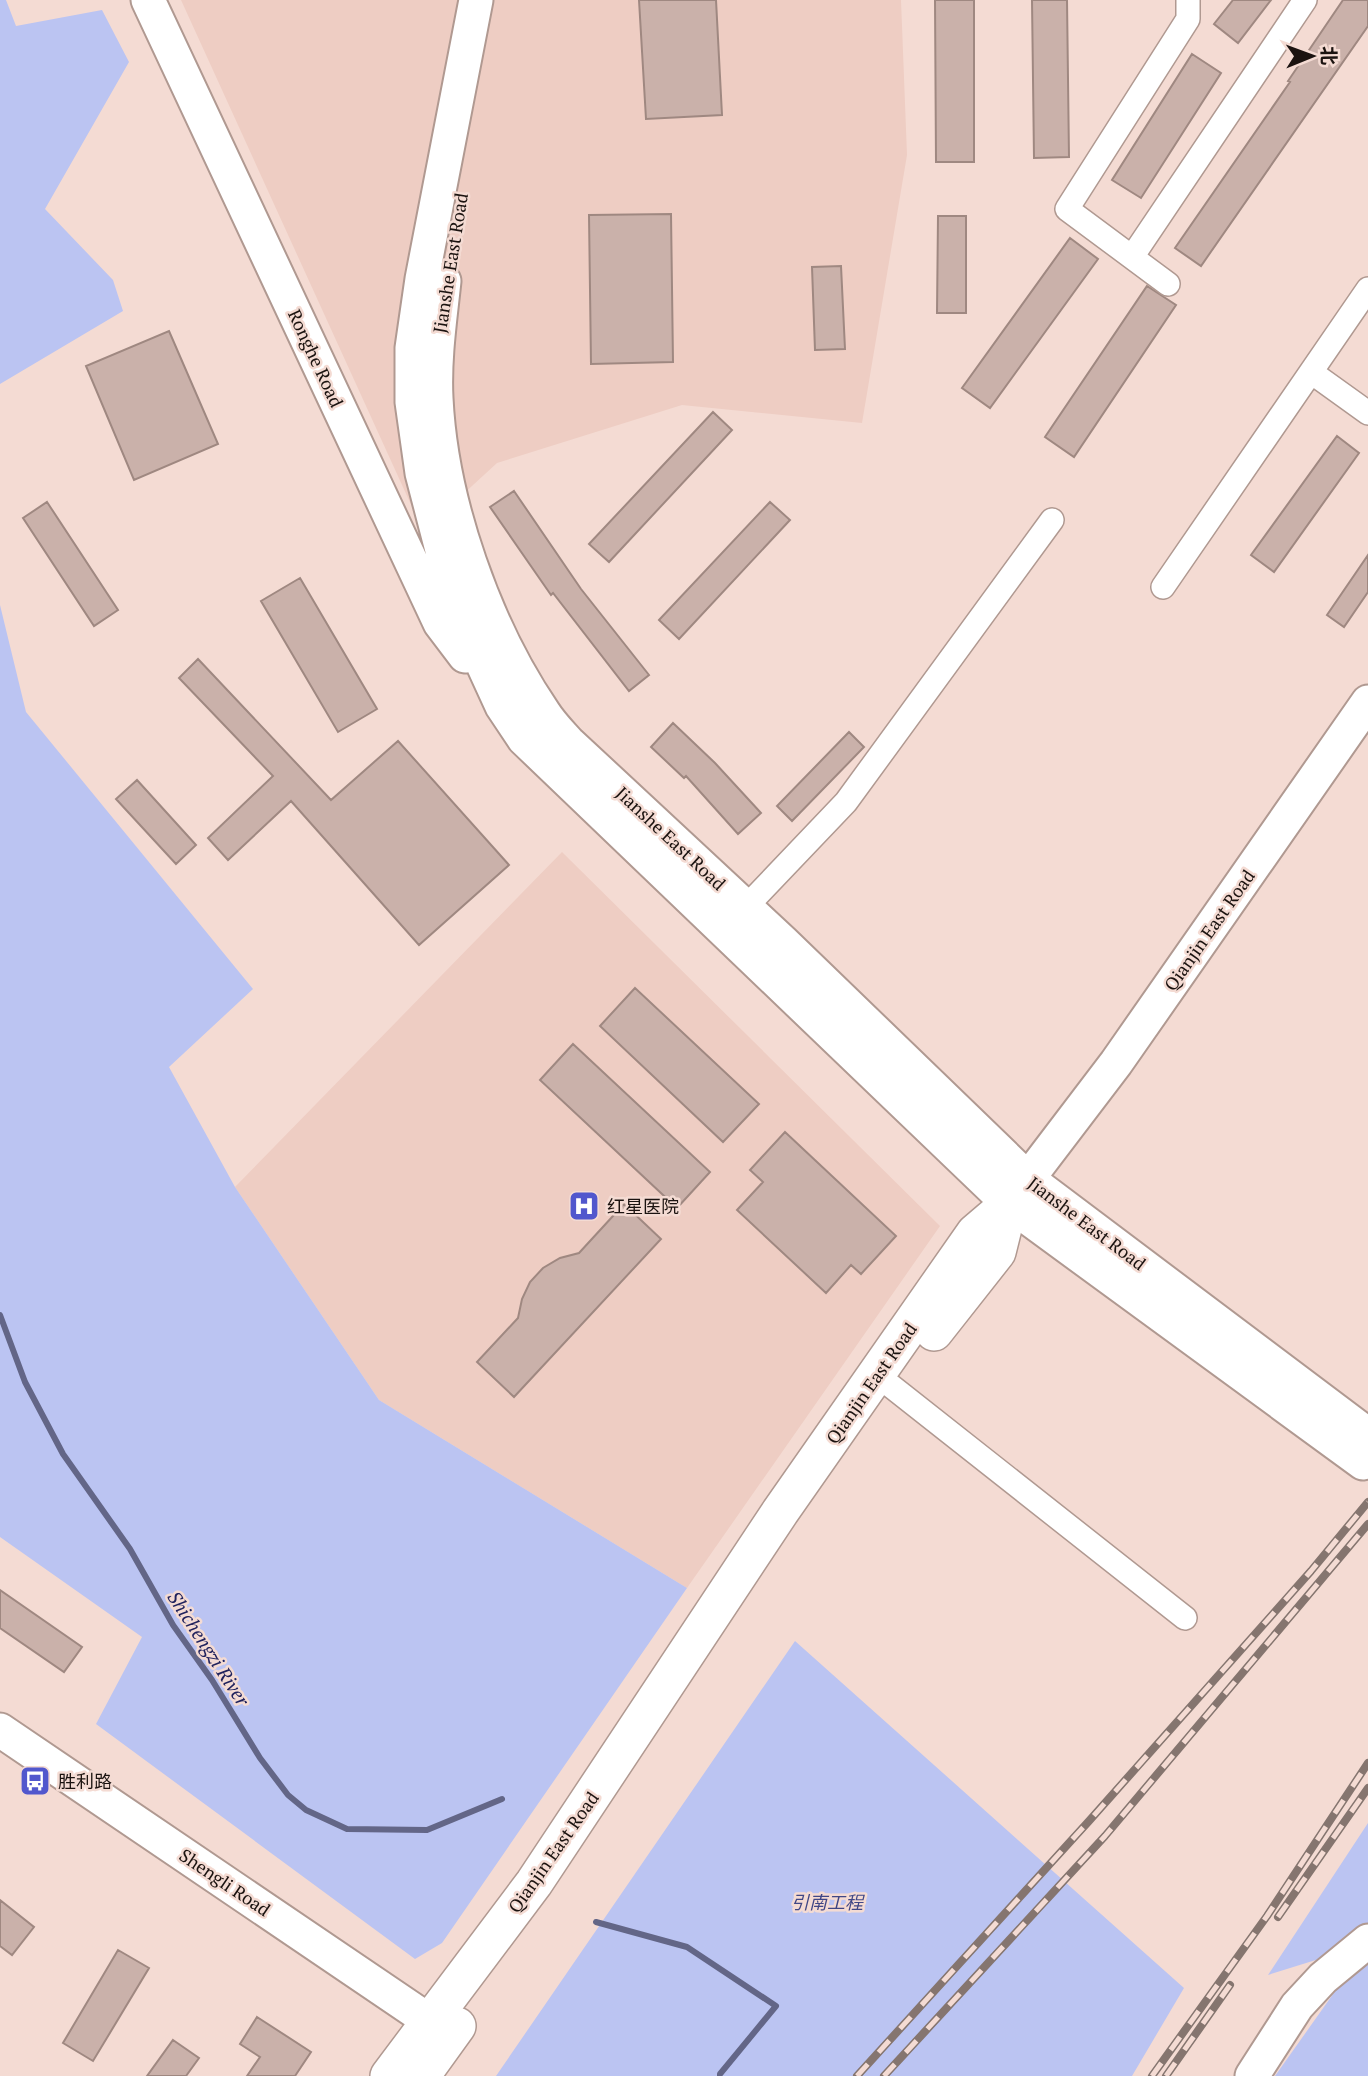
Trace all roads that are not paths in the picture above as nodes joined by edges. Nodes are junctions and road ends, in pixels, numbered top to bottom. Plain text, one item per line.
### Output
1 (148, 0) edge
2 (476, 0) edge
3 (499, 0) edge
4 (1188, 0) edge
5 (1305, 0) edge
6 (1132, 257) junction
7 (1168, 284) dead end
8 (1368, 289) edge
9 (1311, 372) junction
10 (1368, 413) edge
11 (1052, 520) dead end
12 (1163, 587) dead end
13 (1368, 702) edge
14 (502, 706) junction
15 (1358, 737) edge
16 (746, 907) junction
17 (1018, 1192) junction
18 (891, 1386) junction
19 (1366, 1449) edge
20 (1185, 1618) dead end
21 (0, 1730) edge
22 (1368, 1941) edge
23 (440, 2028) junction
24 (389, 2076) edge
25 (421, 2076) edge
26 (1252, 2076) edge

1 - 14 main road, Ronghe Road
2 - 14 main road, Jianshe East Road
3 - 16 main road, Jianshe East Road
4 - 6 street
5 - 6 street
6 - 7 street
8 - 9 street
9 - 10 street
9 - 12 street
11 - 16 street
13 - 15 main road, Qianjin East Road
14 - 17 main road, Jianshe East Road
15 - 17 main road, Qianjin East Road
16 - 17 main road, Jianshe East Road
17 - 18 main road
17 - 19 main road
17 - 23 main road, Qianjin East Road
18 - 20 street
18 - 23 main road
21 - 23 main road, Shengli Road
22 - 26 main road
23 - 24 main road, Qianjin East Road
23 - 25 main road

